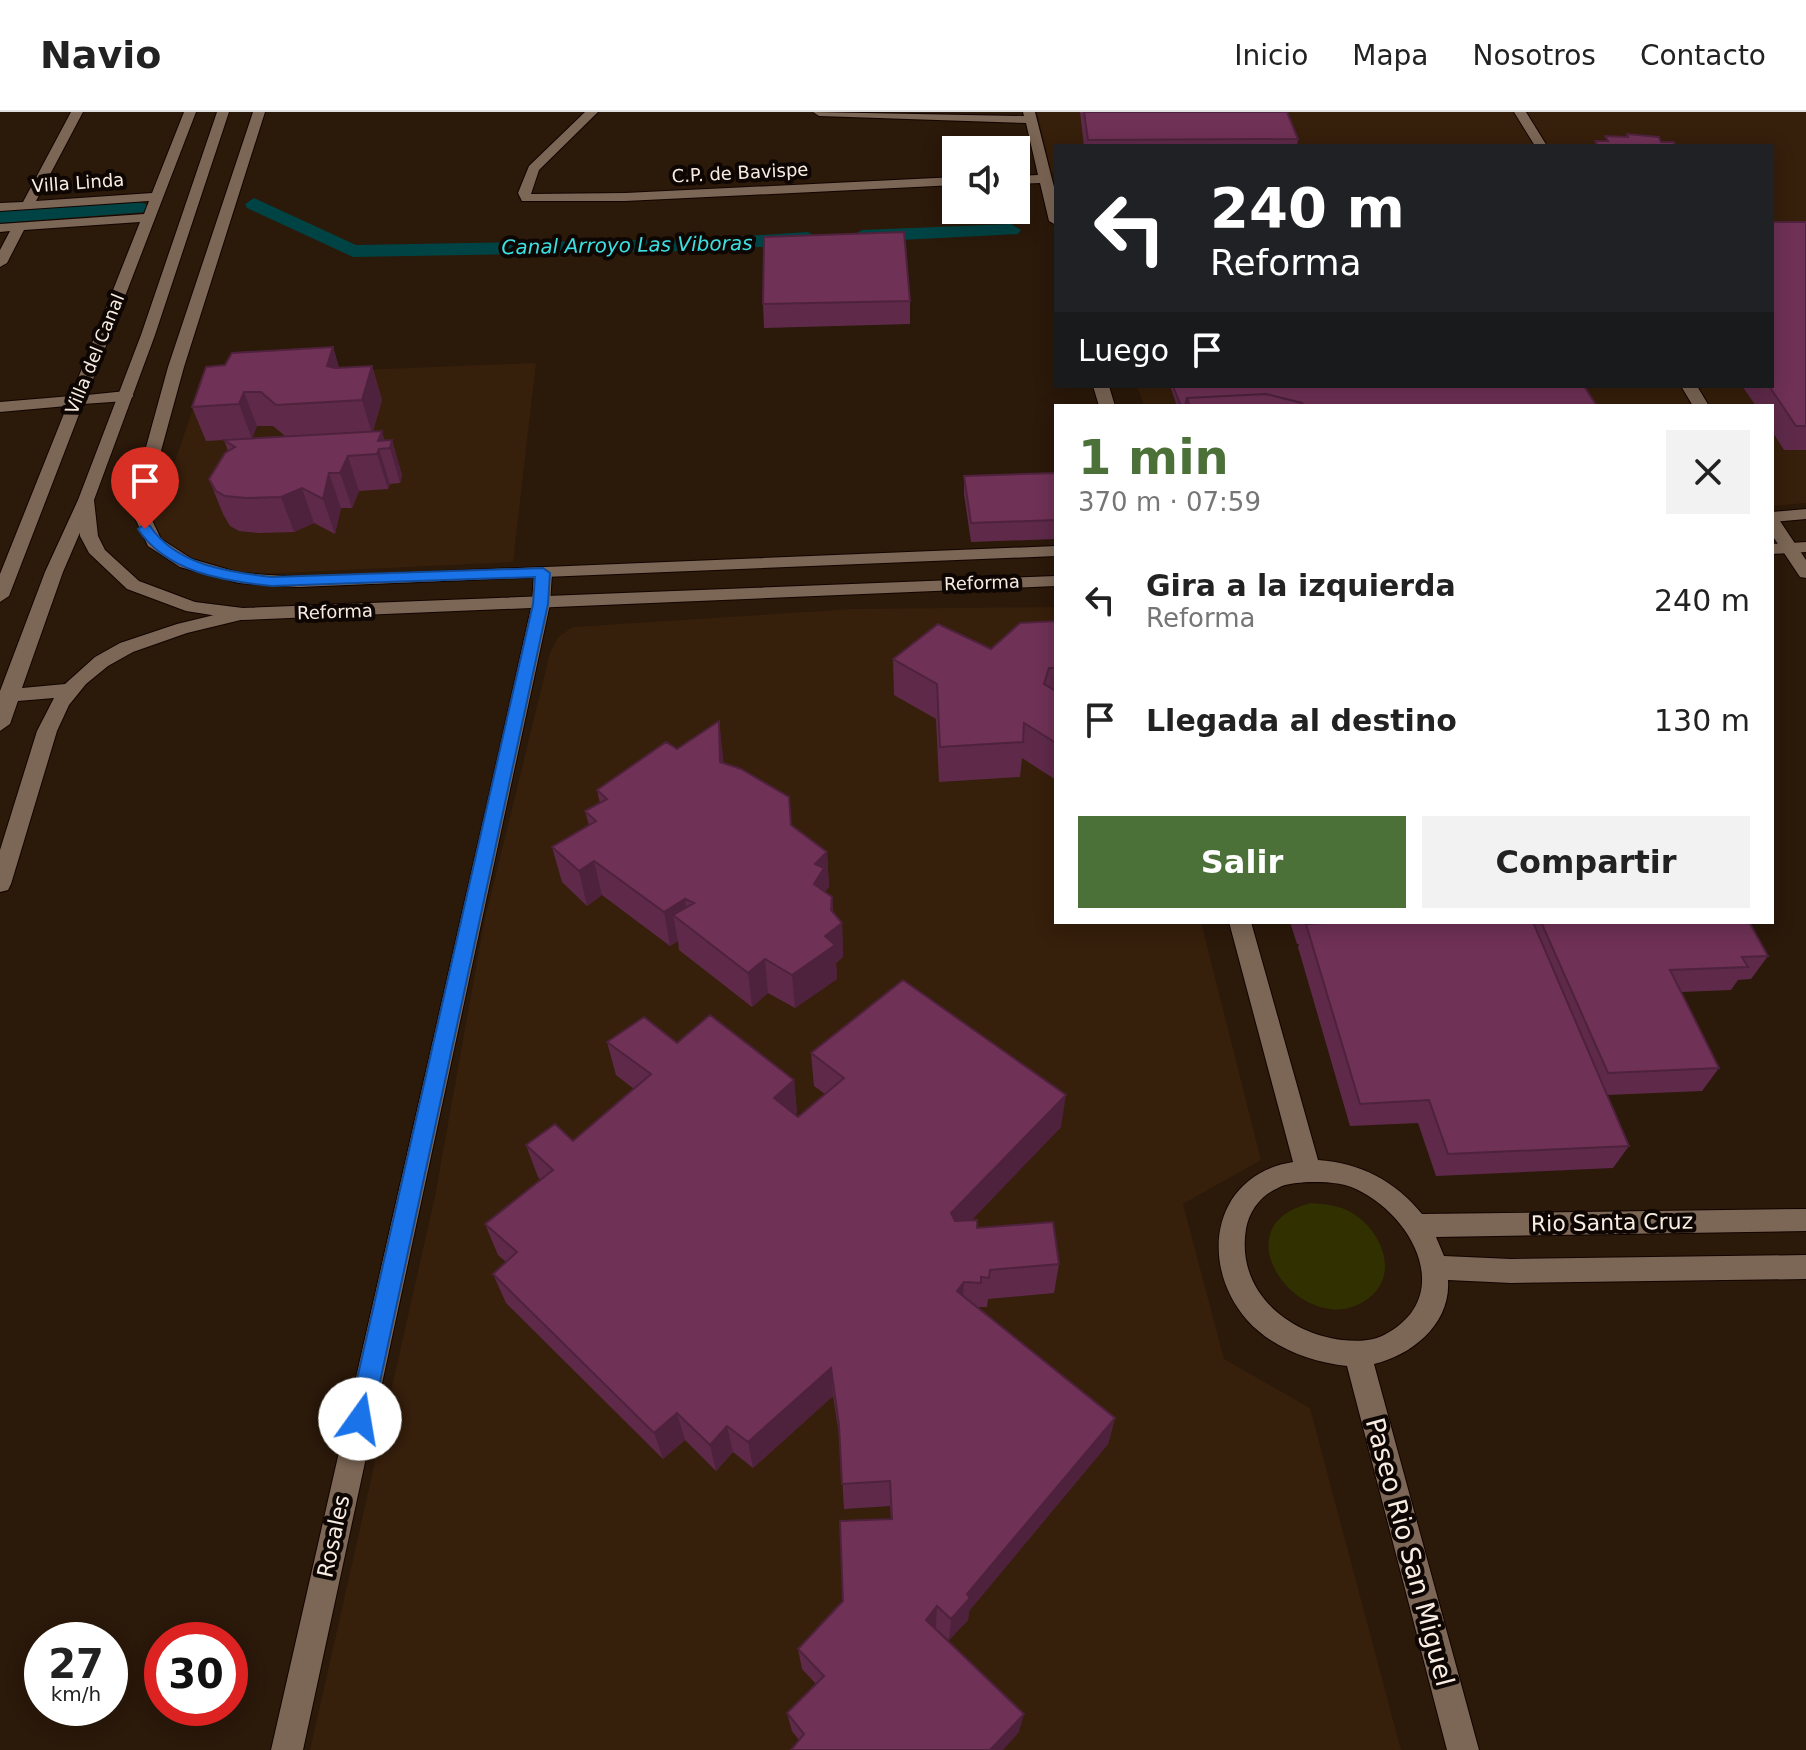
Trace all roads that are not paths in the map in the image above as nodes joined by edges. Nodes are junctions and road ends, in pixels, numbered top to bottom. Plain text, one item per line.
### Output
1 (77, 112) edge
2 (190, 112) edge
3 (223, 112) edge
4 (259, 112) edge
5 (592, 112) edge
6 (819, 112) edge
7 (1520, 112) edge
8 (1030, 116) edge
9 (1540, 144) edge
10 (1044, 179) junction
11 (1030, 180) edge
12 (942, 181) edge
13 (158, 196) junction
14 (28, 204) junction
15 (0, 207) edge
16 (1054, 214) edge
17 (150, 217) junction
18 (19, 227) junction
19 (0, 228) edge
20 (0, 263) edge
21 (168, 333) junction
22 (126, 396) junction
23 (75, 402) junction
24 (0, 407) edge
25 (86, 500) junction
26 (1806, 514) edge
27 (1774, 519) edge
28 (1774, 522) edge
29 (1789, 548) edge
30 (1054, 551) edge
31 (1054, 560) edge
32 (543, 573) junction
33 (1806, 573) edge
34 (1054, 581) edge
35 (983, 583) junction
36 (0, 596) edge
37 (541, 604) junction
38 (243, 614) junction
39 (67, 690) junction
40 (5, 697) edge
41 (0, 724) edge
42 (0, 884) edge
43 (1241, 924) edge
44 (1308, 1171) junction
45 (1806, 1220) edge
46 (1418, 1226) junction
47 (1806, 1267) edge
48 (1435, 1268) junction
49 (1358, 1355) junction
50 (287, 1750) edge
51 (1463, 1750) edge

1 - 14 street
2 - 13 street, Villa del Canal
3 - 21 street, Reforma
4 - 21 street, Reforma
5 - 12 street, C.P. de Bavispe
6 - 8 street
7 - 9 street
8 - 10 street
10 - 11 street
10 - 16 street
13 - 14 street, Villa Linda
13 - 17 street, Villa del Canal
14 - 15 street, Villa Linda
17 - 18 street, Villa Linda
17 - 23 street, Villa del Canal
18 - 19 street, Villa Linda
18 - 20 street
21 - 22 street, Reforma
21 - 32 street, Reforma
22 - 23 street
22 - 25 street, Reforma
23 - 24 street
23 - 36 street, Villa del Canal
25 - 38 street, Reforma
25 - 40 street
26 - 27 street
28 - 29 street
29 - 33 street
30 - 32 street, Reforma
31 - 35 street
32 - 37 street, Rosales
34 - 35 street, Reforma
35 - 37 street, Reforma
37 - 38 street, Reforma
37 - 50 street, Rosales
38 - 39 street
39 - 40 street
39 - 42 street
40 - 41 street
43 - 44 street
44 - 46 street
44 - 49 street
45 - 46 street, Rio Santa Cruz
46 - 48 street
47 - 48 street, Rio Santa Cruz
48 - 49 street
49 - 51 street, Paseo Rio San Miguel

